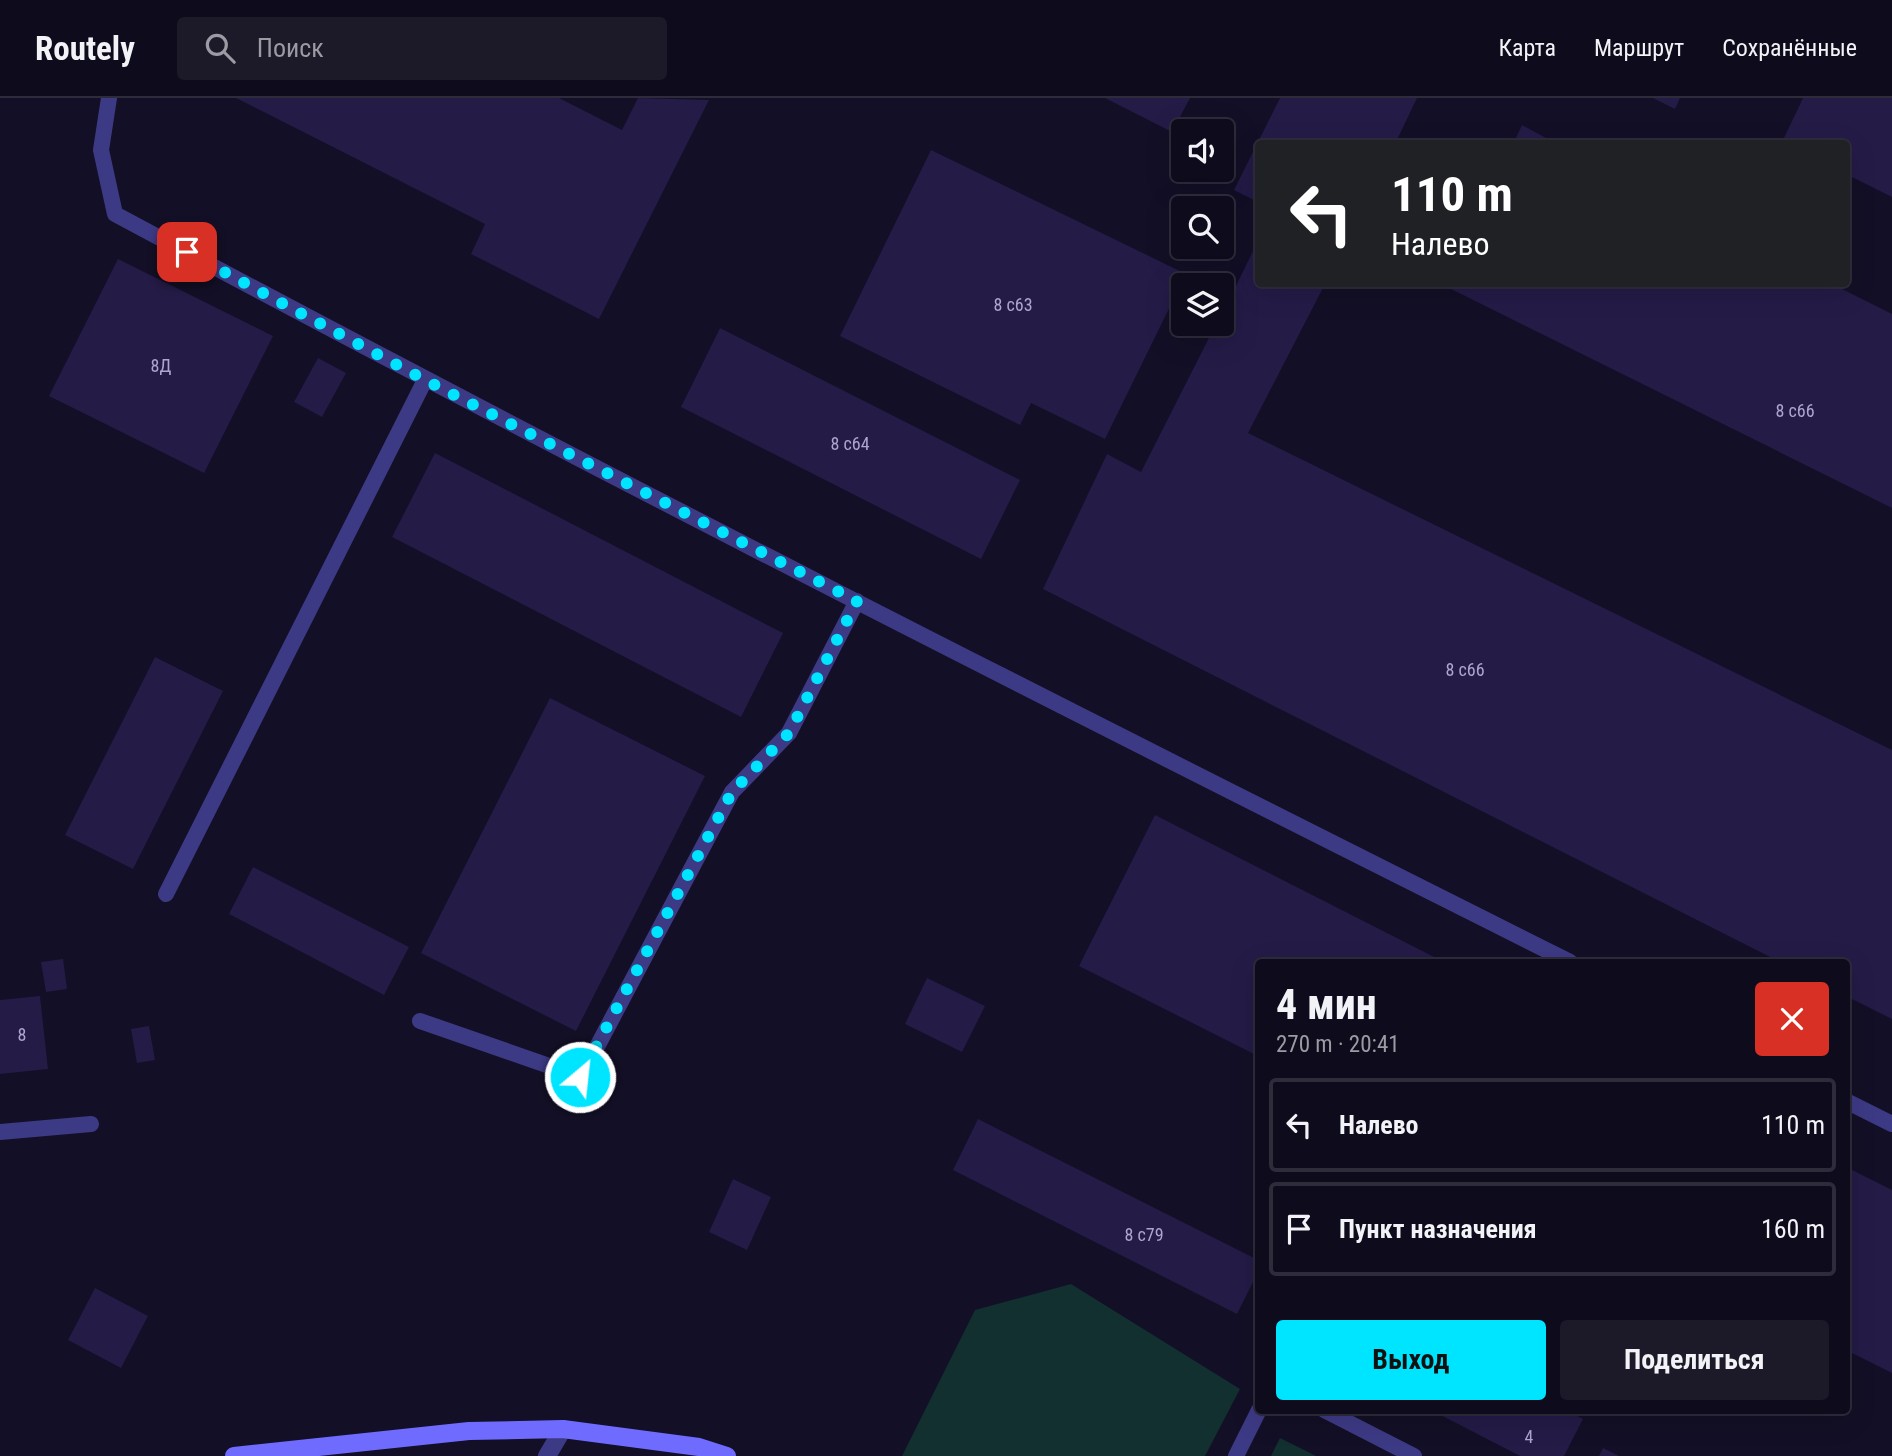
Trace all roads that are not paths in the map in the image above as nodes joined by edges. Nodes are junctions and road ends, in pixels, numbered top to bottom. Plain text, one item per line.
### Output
1 (108, 98) edge
2 (425, 380) junction
3 (857, 601) junction
4 (166, 894) dead end
5 (1564, 959) edge
6 (420, 1021) dead end
7 (1850, 1103) edge
8 (91, 1124) dead end
9 (1892, 1124) edge
10 (0, 1132) edge
11 (1257, 1414) edge
12 (1332, 1414) edge
13 (563, 1429) junction
14 (234, 1456) edge
15 (547, 1456) edge
16 (726, 1456) edge
17 (1236, 1456) edge
18 (1414, 1456) edge

1 - 2 lane
2 - 3 lane
2 - 4 lane
3 - 5 lane
3 - 6 lane
7 - 9 lane
8 - 10 lane
11 - 17 lane
12 - 18 lane
13 - 14 main road
13 - 15 street
13 - 16 main road

